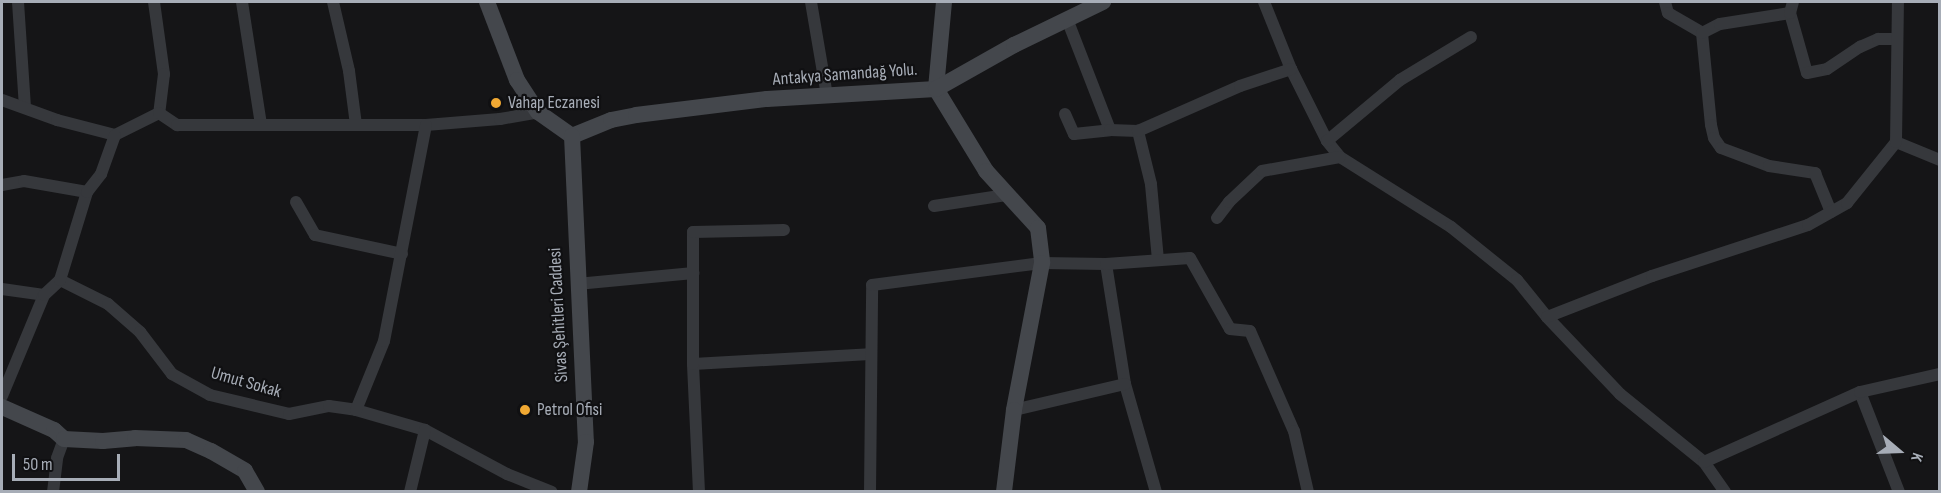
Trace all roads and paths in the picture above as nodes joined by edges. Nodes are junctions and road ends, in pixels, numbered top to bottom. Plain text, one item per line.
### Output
1 (18, 2) edge
2 (154, 2) edge
3 (242, 2) edge
4 (333, 2) edge
5 (487, 2) edge
6 (811, 2) edge
7 (944, 2) edge
8 (1103, 2) edge
9 (1264, 2) edge
10 (1665, 2) edge
11 (1898, 2) edge
12 (1791, 7) edge
13 (1067, 19) junction
14 (1702, 33) junction
15 (1471, 37) dead end
16 (1897, 39) junction
17 (1291, 69) junction
18 (936, 89) junction
19 (827, 96) junction
20 (2, 99) edge
21 (25, 107) junction
22 (159, 112) junction
23 (538, 112) junction
24 (1065, 114) dead end
25 (356, 124) junction
26 (261, 125) junction
27 (426, 125) junction
28 (1110, 130) junction
29 (1138, 131) junction
30 (115, 135) junction
31 (572, 136) junction
32 (1327, 141) junction
33 (1896, 142) junction
34 (1340, 157) junction
35 (1940, 160) edge
36 (2, 185) edge
37 (87, 192) junction
38 (1006, 195) junction
39 (296, 202) dead end
40 (934, 206) dead end
41 (1831, 212) junction
42 (1217, 218) dead end
43 (784, 230) dead end
44 (402, 254) junction
45 (1158, 260) junction
46 (1042, 262) junction
47 (1106, 264) junction
48 (693, 273) junction
49 (60, 280) junction
50 (577, 284) junction
51 (2, 289) edge
52 (44, 294) junction
53 (1547, 317) junction
54 (870, 354) junction
55 (693, 364) junction
56 (1940, 374) edge
57 (1125, 384) junction
58 (1860, 392) junction
59 (2, 396) edge
60 (2, 407) edge
61 (356, 410) junction
62 (1014, 410) junction
63 (425, 430) junction
64 (64, 439) junction
65 (1704, 462) junction
66 (1722, 490) edge
67 (53, 492) edge
68 (257, 492) edge
69 (410, 492) edge
70 (552, 492) edge
71 (579, 492) edge
72 (699, 492) edge
73 (870, 492) edge
74 (1004, 492) edge
75 (1156, 492) edge
76 (1308, 492) edge
77 (1899, 492) edge

1 - 21 street
2 - 22 street
3 - 26 street
4 - 25 street
5 - 23 street
6 - 19 street
7 - 18 street
8 - 13 street, Antakya Samandağ Yolu.
9 - 17 street
10 - 14 street
11 - 16 street
12 - 14 street
12 - 16 street
13 - 18 street, Antakya Samandağ Yolu.
13 - 28 street
14 - 41 street
15 - 32 street
16 - 33 street
17 - 29 street
17 - 32 street
18 - 19 street, Antakya Samandağ Yolu.
18 - 38 street
19 - 31 street, Antakya Samandağ Yolu.
20 - 21 street
21 - 30 street
22 - 26 street
22 - 30 street
23 - 27 street
23 - 31 street
24 - 28 street
25 - 26 street
25 - 27 street
27 - 44 street
28 - 29 street
29 - 45 street
30 - 37 street
31 - 50 street, Sivas Şehitleri Caddesi
32 - 34 street
33 - 35 street
33 - 41 street
34 - 42 street
34 - 53 street
36 - 37 street
37 - 49 street
38 - 40 street
38 - 46 street
39 - 44 street
41 - 53 street
43 - 48 street
44 - 61 street
45 - 47 street
45 - 76 street
46 - 47 street
46 - 54 street
46 - 62 street
47 - 57 street
48 - 50 street
48 - 55 street
49 - 52 street
49 - 61 street, Umut Sokak
50 - 71 street, Sivas Şehitleri Caddesi
51 - 52 street
52 - 59 street
53 - 65 street
54 - 55 street
54 - 73 street
55 - 72 street
56 - 58 street
57 - 62 street
57 - 75 street
58 - 65 street
58 - 77 street
60 - 64 street
61 - 63 street, Umut Sokak
62 - 74 street
63 - 69 street
63 - 70 street, Umut Sokak
64 - 67 street
64 - 68 street
65 - 66 street

